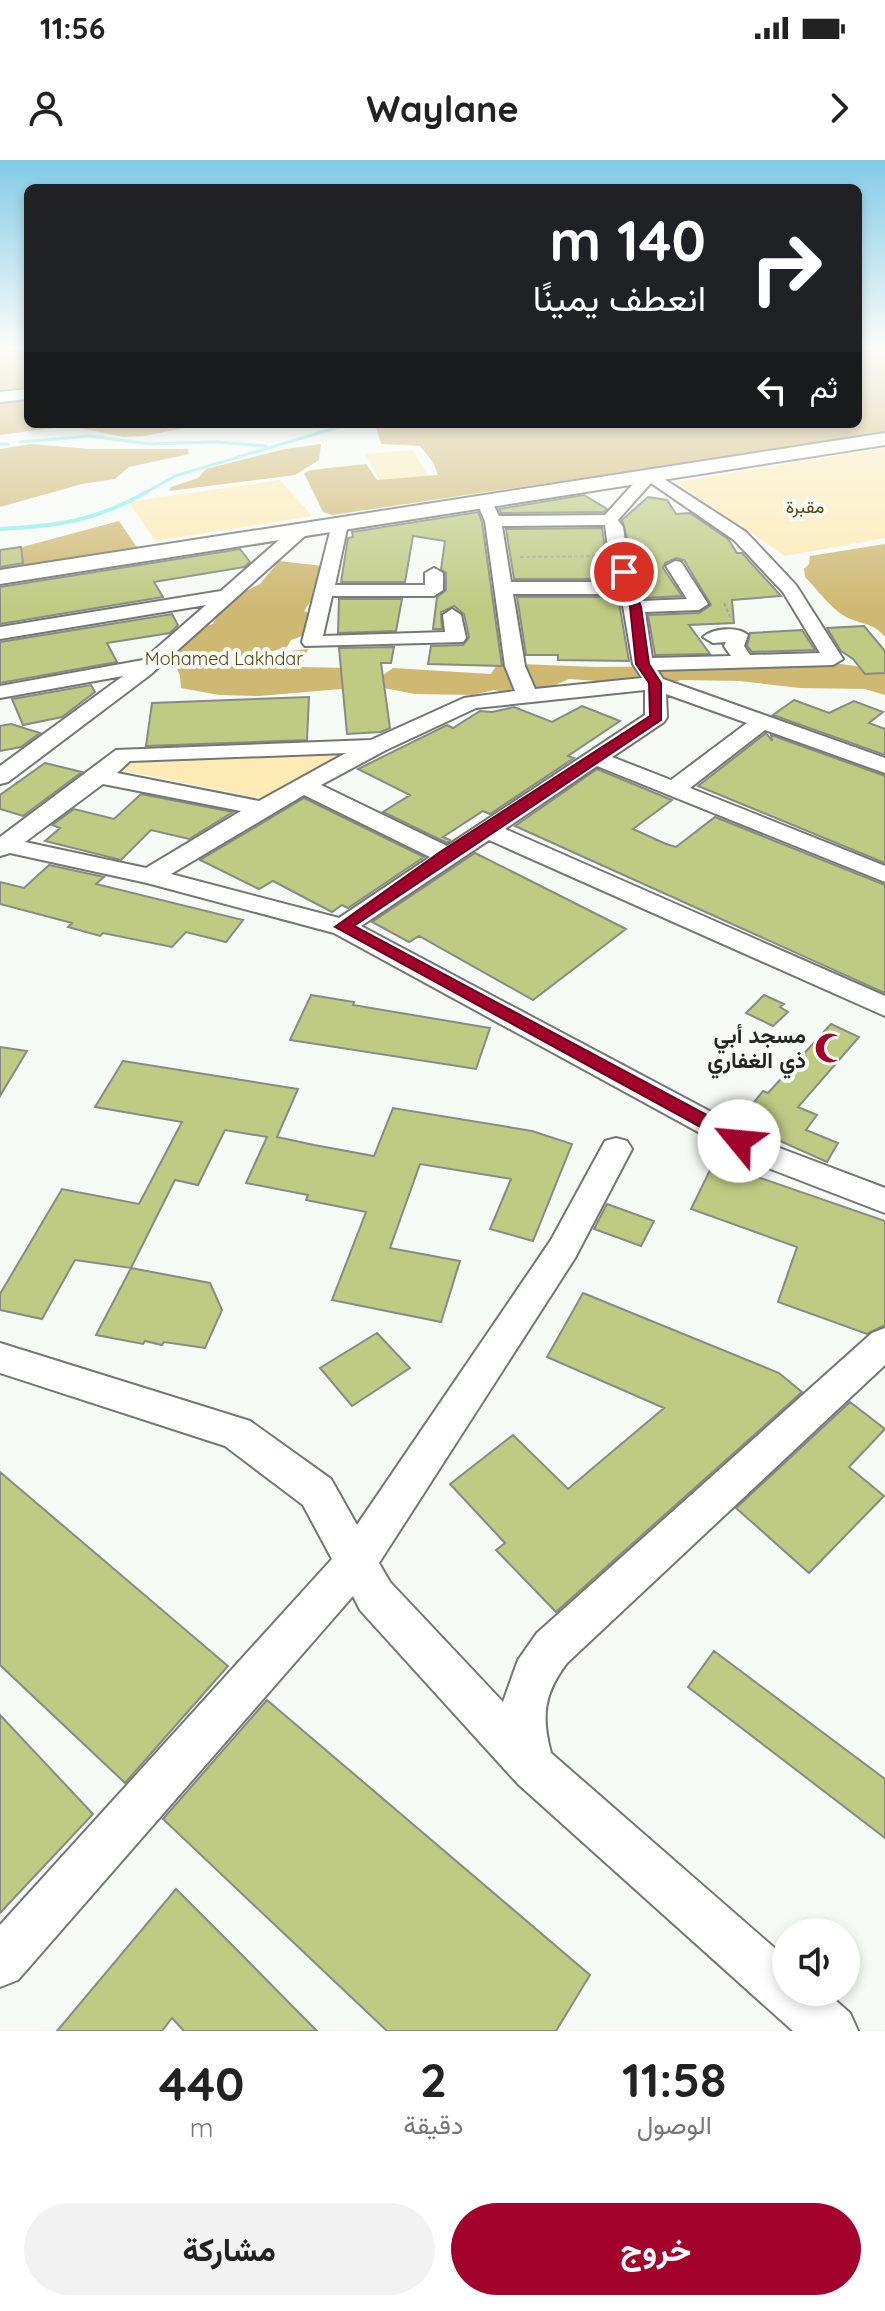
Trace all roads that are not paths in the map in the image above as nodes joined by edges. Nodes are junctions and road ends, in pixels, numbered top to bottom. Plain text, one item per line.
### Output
1 (885, 439) edge
2 (650, 475) junction
3 (604, 482) junction
4 (630, 497) junction
5 (484, 501) junction
6 (610, 520) junction
7 (493, 521) junction
8 (340, 524) junction
9 (301, 530) junction
10 (675, 566) dead end
11 (434, 573) dead end
12 (0, 577) edge
13 (505, 588) junction
14 (326, 591) junction
15 (228, 596) junction
16 (632, 598) junction
17 (724, 603) dead end
18 (699, 604) junction
19 (452, 615) dead end
20 (0, 633) edge
21 (713, 637) dead end
22 (745, 662) junction
23 (149, 665) junction
24 (649, 674) junction
25 (0, 692) edge
26 (527, 696) junction
27 (762, 722) junction
28 (378, 745) junction
29 (596, 758) junction
30 (885, 766) edge
31 (99, 776) junction
32 (0, 777) edge
33 (304, 786) junction
34 (674, 789) junction
35 (268, 805) junction
36 (486, 830) junction
37 (3, 847) edge
38 (445, 855) junction
39 (885, 875) edge
40 (150, 876) junction
41 (343, 927) junction
42 (885, 1007) edge
43 (616, 1149) dead end
44 (885, 1201) edge
45 (885, 1343) edge
46 (0, 1358) edge
47 (356, 1562) junction
48 (534, 1768) junction
49 (0, 1962) edge
50 (772, 1978) edge
51 (804, 2006) edge
52 (832, 2031) edge

1 - 2 main road
2 - 3 main road
2 - 4 street
2 - 22 street
3 - 4 street
3 - 5 main road
4 - 6 street
5 - 7 street
5 - 8 main road
6 - 7 street
6 - 16 street
7 - 13 street
8 - 9 main road
8 - 14 street
9 - 12 main road
9 - 15 street
10 - 18 street
11 - 14 street
13 - 16 street
13 - 26 street
14 - 19 street
15 - 20 street
15 - 23 street
16 - 18 street
16 - 24 street
17 - 18 street
21 - 22 street
22 - 24 street
23 - 25 street
23 - 32 street
24 - 26 street
24 - 27 street
24 - 29 street
26 - 28 street
27 - 30 street
27 - 34 street
28 - 31 street
28 - 33 street
29 - 34 street
29 - 36 street
31 - 35 street
31 - 37 street
33 - 35 street
33 - 38 street
34 - 39 street
35 - 40 street
36 - 38 street
36 - 42 street
37 - 40 street
38 - 41 street
40 - 41 street
41 - 44 street
43 - 47 street
45 - 48 street
46 - 47 street
47 - 48 street
47 - 49 street
48 - 50 street
51 - 52 street

